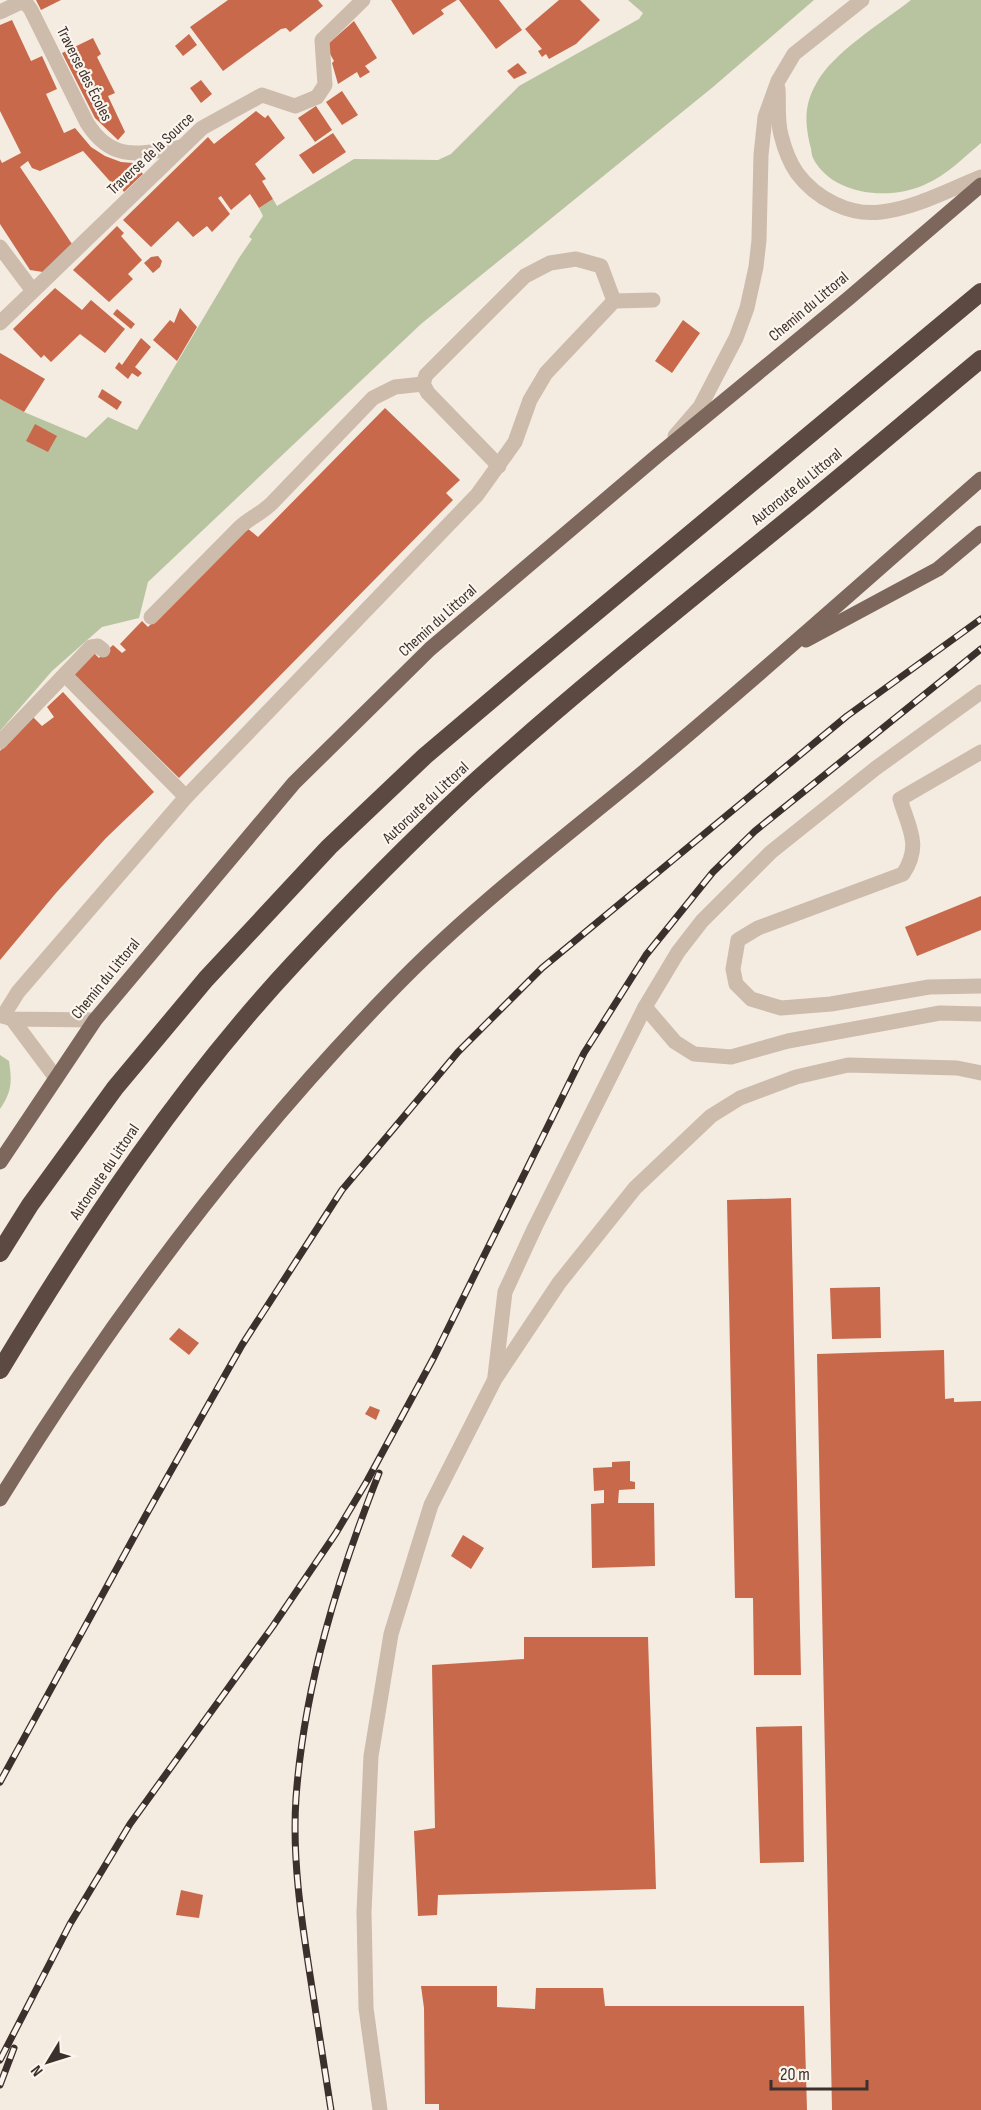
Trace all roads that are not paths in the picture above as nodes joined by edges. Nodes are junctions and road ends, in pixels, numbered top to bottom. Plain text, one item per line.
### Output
1 (363, 0) edge
2 (862, 0) edge
3 (0, 12) edge
4 (778, 81) junction
5 (182, 147) junction
6 (981, 177) edge
7 (981, 185) edge
8 (0, 247) edge
9 (33, 291) junction
10 (981, 292) edge
11 (653, 300) dead end
12 (614, 301) junction
13 (0, 323) edge
14 (981, 359) edge
15 (423, 384) junction
16 (657, 456) junction
17 (499, 466) junction
18 (981, 479) edge
19 (981, 533) edge
20 (151, 617) dead end
21 (103, 650) dead end
22 (782, 652) junction
23 (65, 675) junction
24 (981, 692) edge
25 (0, 742) edge
26 (981, 752) edge
27 (186, 797) junction
28 (981, 986) edge
29 (645, 1007) junction
30 (981, 1014) edge
31 (5, 1017) edge
32 (96, 1020) junction
33 (981, 1073) edge
34 (56, 1078) junction
35 (0, 1162) edge
36 (0, 1253) edge
37 (0, 1370) edge
38 (495, 1379) junction
39 (0, 1498) edge
40 (380, 2110) edge

1 - 5 street, Traverse de la Source
2 - 4 street
3 - 5 street, Traverse des Écoles
4 - 6 street
4 - 16 street
5 - 9 street, Traverse de la Source
7 - 16 main road, Chemin du Littoral
8 - 9 street
9 - 13 street, Traverse de la Source
10 - 36 highway, Autoroute du Littoral
11 - 12 street
12 - 15 street
12 - 17 street
14 - 37 highway, Autoroute du Littoral
15 - 17 street
15 - 20 street
16 - 32 main road, Chemin du Littoral
17 - 27 street
18 - 22 main road
19 - 22 main road
21 - 23 street
22 - 39 main road
23 - 25 street
23 - 27 street
24 - 29 street
26 - 28 street
27 - 31 street
29 - 30 street
29 - 38 street
31 - 32 street
31 - 34 street
32 - 34 main road, Chemin du Littoral
33 - 38 street
34 - 35 main road, Chemin du Littoral
38 - 40 street

